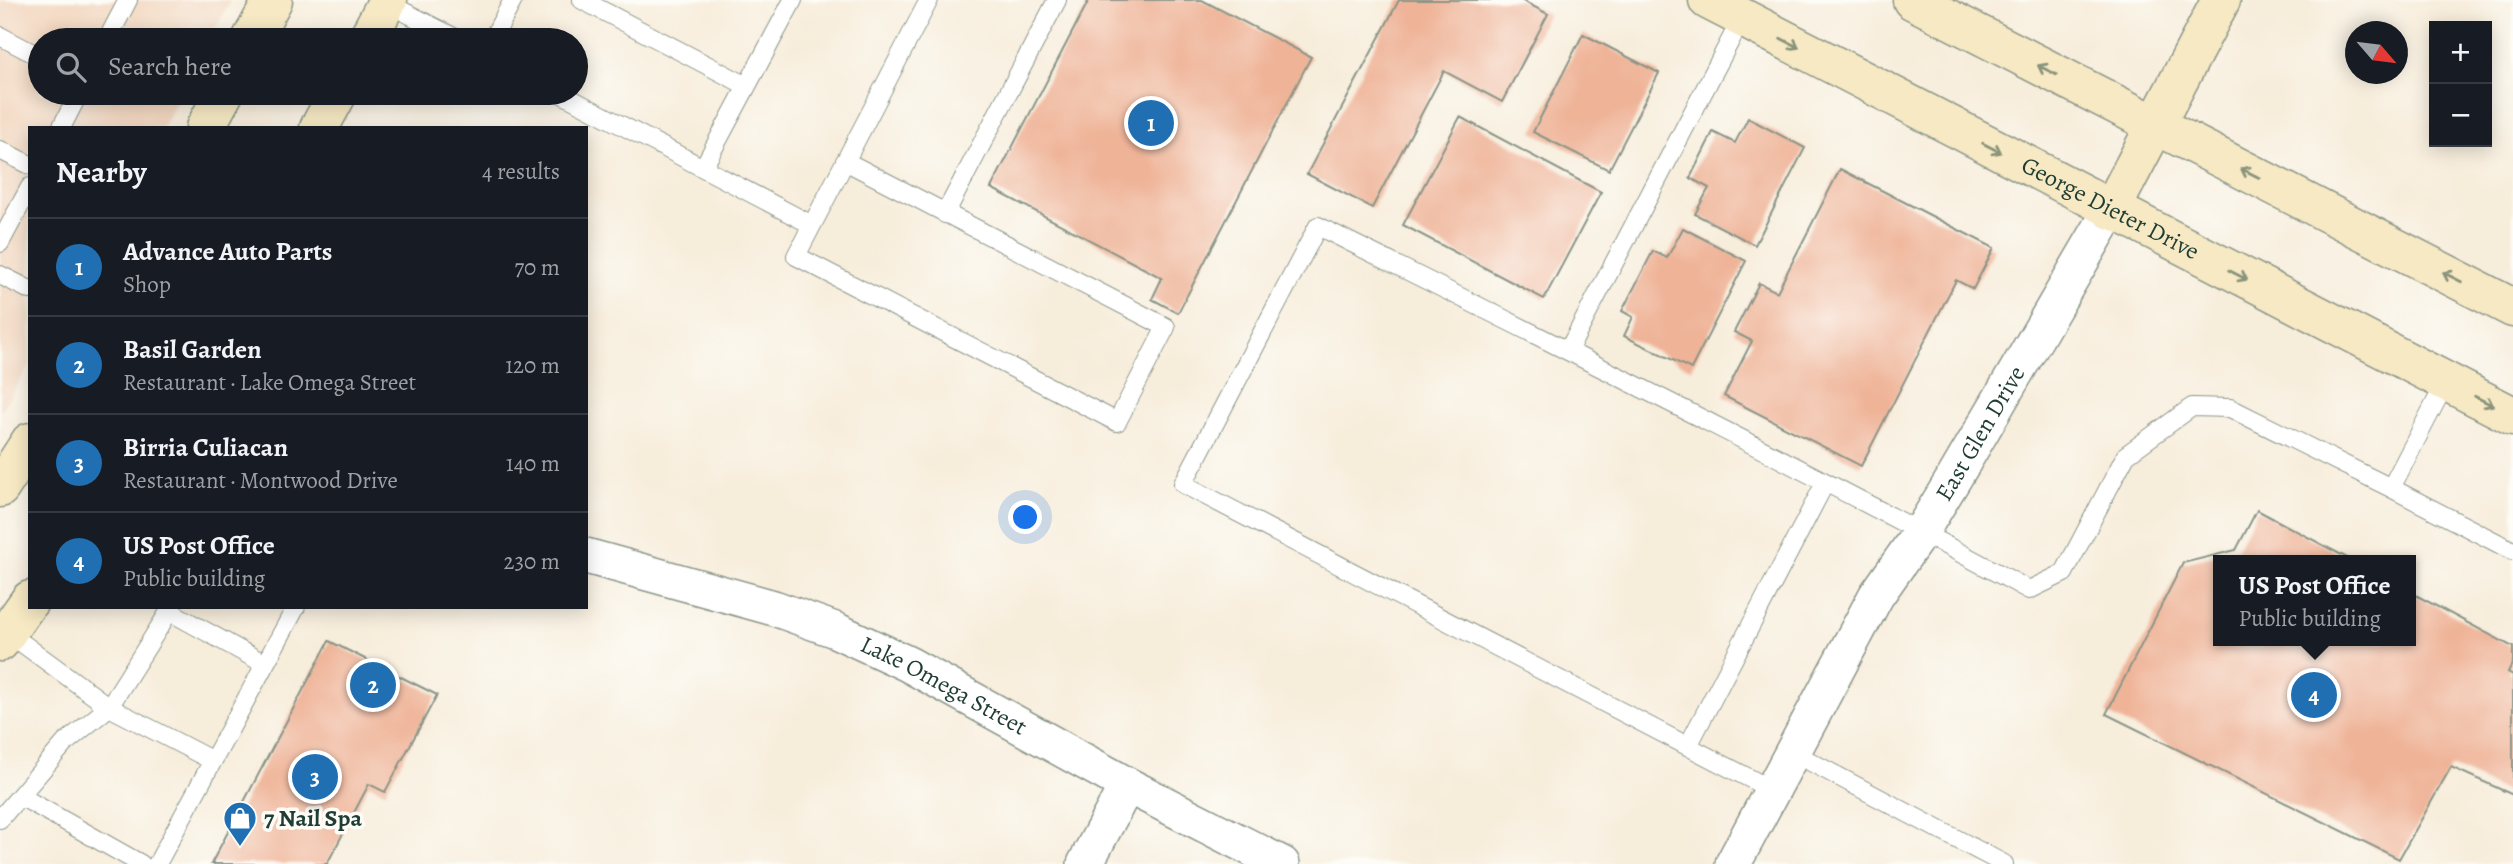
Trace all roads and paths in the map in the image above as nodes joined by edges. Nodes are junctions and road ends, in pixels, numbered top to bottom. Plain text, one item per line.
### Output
1 (128, 0) edge
2 (273, 0) edge
3 (513, 0) edge
4 (582, 0) edge
5 (793, 0) edge
6 (929, 0) edge
7 (1057, 0) edge
8 (1708, 0) edge
9 (2221, 0) edge
10 (387, 1) edge
11 (1926, 3) edge
12 (1742, 18) junction
13 (113, 28) edge
14 (258, 28) edge
15 (373, 28) edge
16 (437, 28) edge
17 (498, 28) edge
18 (0, 36) edge
19 (28, 51) edge
20 (747, 86) junction
21 (73, 105) edge
22 (217, 105) edge
23 (332, 105) edge
24 (583, 105) edge
25 (2156, 125) junction
26 (62, 126) edge
27 (206, 126) edge
28 (321, 126) edge
29 (0, 150) edge
30 (845, 161) junction
31 (28, 164) edge
32 (704, 168) junction
33 (28, 191) edge
34 (2111, 210) junction
35 (945, 214) junction
36 (812, 225) junction
37 (0, 243) edge
38 (0, 275) edge
39 (28, 289) edge
40 (2513, 308) edge
41 (1568, 351) junction
42 (2446, 382) junction
43 (2513, 416) edge
44 (28, 445) edge
45 (1825, 483) junction
46 (0, 488) edge
47 (2392, 488) junction
48 (1921, 532) junction
49 (2513, 551) edge
50 (588, 557) edge
51 (28, 603) edge
52 (171, 609) edge
53 (295, 609) edge
54 (4, 637) edge
55 (265, 664) junction
56 (109, 707) junction
57 (1688, 746) junction
58 (1792, 752) junction
59 (214, 761) junction
60 (1127, 785) junction
61 (1772, 790) junction
62 (20, 796) junction
63 (0, 819) edge
64 (141, 864) edge
65 (157, 864) edge
66 (1085, 864) edge
67 (1282, 864) edge
68 (1733, 864) edge
69 (2004, 864) edge

1 - 13 lane
2 - 14 main road
3 - 17 lane
4 - 20 lane
5 - 20 lane
6 - 30 lane
7 - 35 lane
8 - 12 main road, George Dieter Drive
9 - 25 main road, East Glen Drive
10 - 15 main road
10 - 16 lane
25 -> 11 main road
12 -> 34 main road, George Dieter Drive
12 - 41 lane
18 - 19 lane
20 - 32 lane
21 - 26 lane
22 - 27 main road
23 - 28 main road
24 - 32 lane
25 - 34 main road, East Glen Drive
40 -> 25 main road
29 - 31 lane
30 - 35 lane
30 - 36 lane
32 - 36 lane
33 - 37 lane
34 -> 42 main road, George Dieter Drive
34 - 48 street, East Glen Drive
35 - 36 lane
38 - 39 lane
41 - 45 lane
41 - 57 lane
42 -> 43 main road, George Dieter Drive
42 - 47 lane
44 - 46 main road
45 - 48 lane
45 - 57 lane
47 - 48 lane
47 - 49 lane
48 - 58 street, East Glen Drive
50 - 60 street, Lake Omega Street
51 - 54 main road
52 - 55 lane
52 - 56 lane
53 - 55 lane
54 - 56 lane
55 - 59 lane
56 - 59 lane
56 - 62 lane
57 - 61 lane
58 - 61 street, East Glen Drive
58 - 69 lane
59 - 65 lane
60 - 66 street
60 - 67 street, Lake Omega Street
61 - 68 street, East Glen Drive
62 - 63 lane
62 - 64 lane

